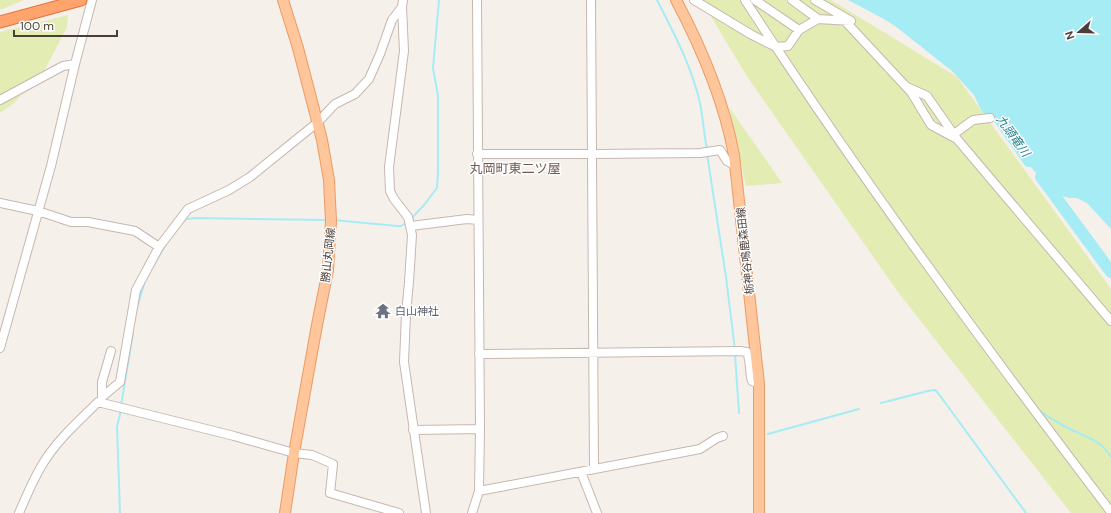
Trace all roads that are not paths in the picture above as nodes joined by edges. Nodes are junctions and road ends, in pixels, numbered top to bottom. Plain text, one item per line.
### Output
1 (81, 0) edge
2 (92, 0) edge
3 (283, 0) edge
4 (477, 0) edge
5 (591, 0) edge
6 (676, 0) edge
7 (694, 0) edge
8 (745, 0) edge
9 (755, 0) edge
10 (792, 0) edge
11 (815, 0) edge
12 (403, 4) edge
13 (818, 18) junction
14 (845, 21) junction
15 (0, 22) edge
16 (799, 30) junction
17 (776, 47) junction
18 (75, 64) junction
19 (907, 87) junction
20 (0, 100) edge
21 (990, 118) dead end
22 (318, 122) junction
23 (956, 136) junction
24 (477, 154) junction
25 (592, 154) junction
26 (736, 166) junction
27 (0, 204) edge
28 (38, 211) junction
29 (478, 220) junction
30 (411, 226) junction
31 (159, 247) junction
32 (1111, 321) edge
33 (0, 348) edge
34 (111, 351) dead end
35 (479, 354) junction
36 (594, 354) junction
37 (759, 384) junction
38 (102, 400) junction
39 (480, 429) junction
40 (413, 430) junction
41 (723, 436) dead end
42 (294, 453) junction
43 (594, 469) junction
44 (581, 472) junction
45 (479, 491) junction
46 (1111, 512) edge
47 (19, 513) edge
48 (285, 513) edge
49 (399, 513) edge
50 (426, 513) edge
51 (472, 513) edge
52 (597, 513) edge
53 (759, 513) edge

1 - 15 highway
2 - 18 street
3 - 22 main road, 勝山丸岡線
4 - 24 street
5 - 25 street
6 - 26 main road, 栃神谷鳴鹿森田線
7 - 17 street
8 - 17 street
9 - 16 street
10 - 13 street
11 - 14 street
12 - 22 street
12 - 30 street
13 - 14 street
13 - 16 street
14 - 19 street
16 - 17 street
17 - 46 street
18 - 20 street
18 - 28 street
19 - 23 street
19 - 23 street
21 - 23 street
22 - 31 street
22 - 42 main road, 勝山丸岡線
23 - 32 street
24 - 25 street
24 - 29 street
25 - 26 street
25 - 36 street
26 - 37 main road, 栃神谷鳴鹿森田線
27 - 28 street
28 - 31 street
28 - 33 street
29 - 30 street
29 - 35 street
30 - 40 street
31 - 38 street
34 - 38 street
35 - 36 street
35 - 39 street
36 - 37 street
36 - 43 street
37 - 53 main road, 栃神谷鳴鹿森田線
38 - 42 street
38 - 47 street
39 - 40 street
39 - 45 street
40 - 50 street
41 - 43 street
42 - 48 main road, 勝山丸岡線
42 - 49 street
43 - 44 street
44 - 45 street
44 - 52 street
45 - 51 street

